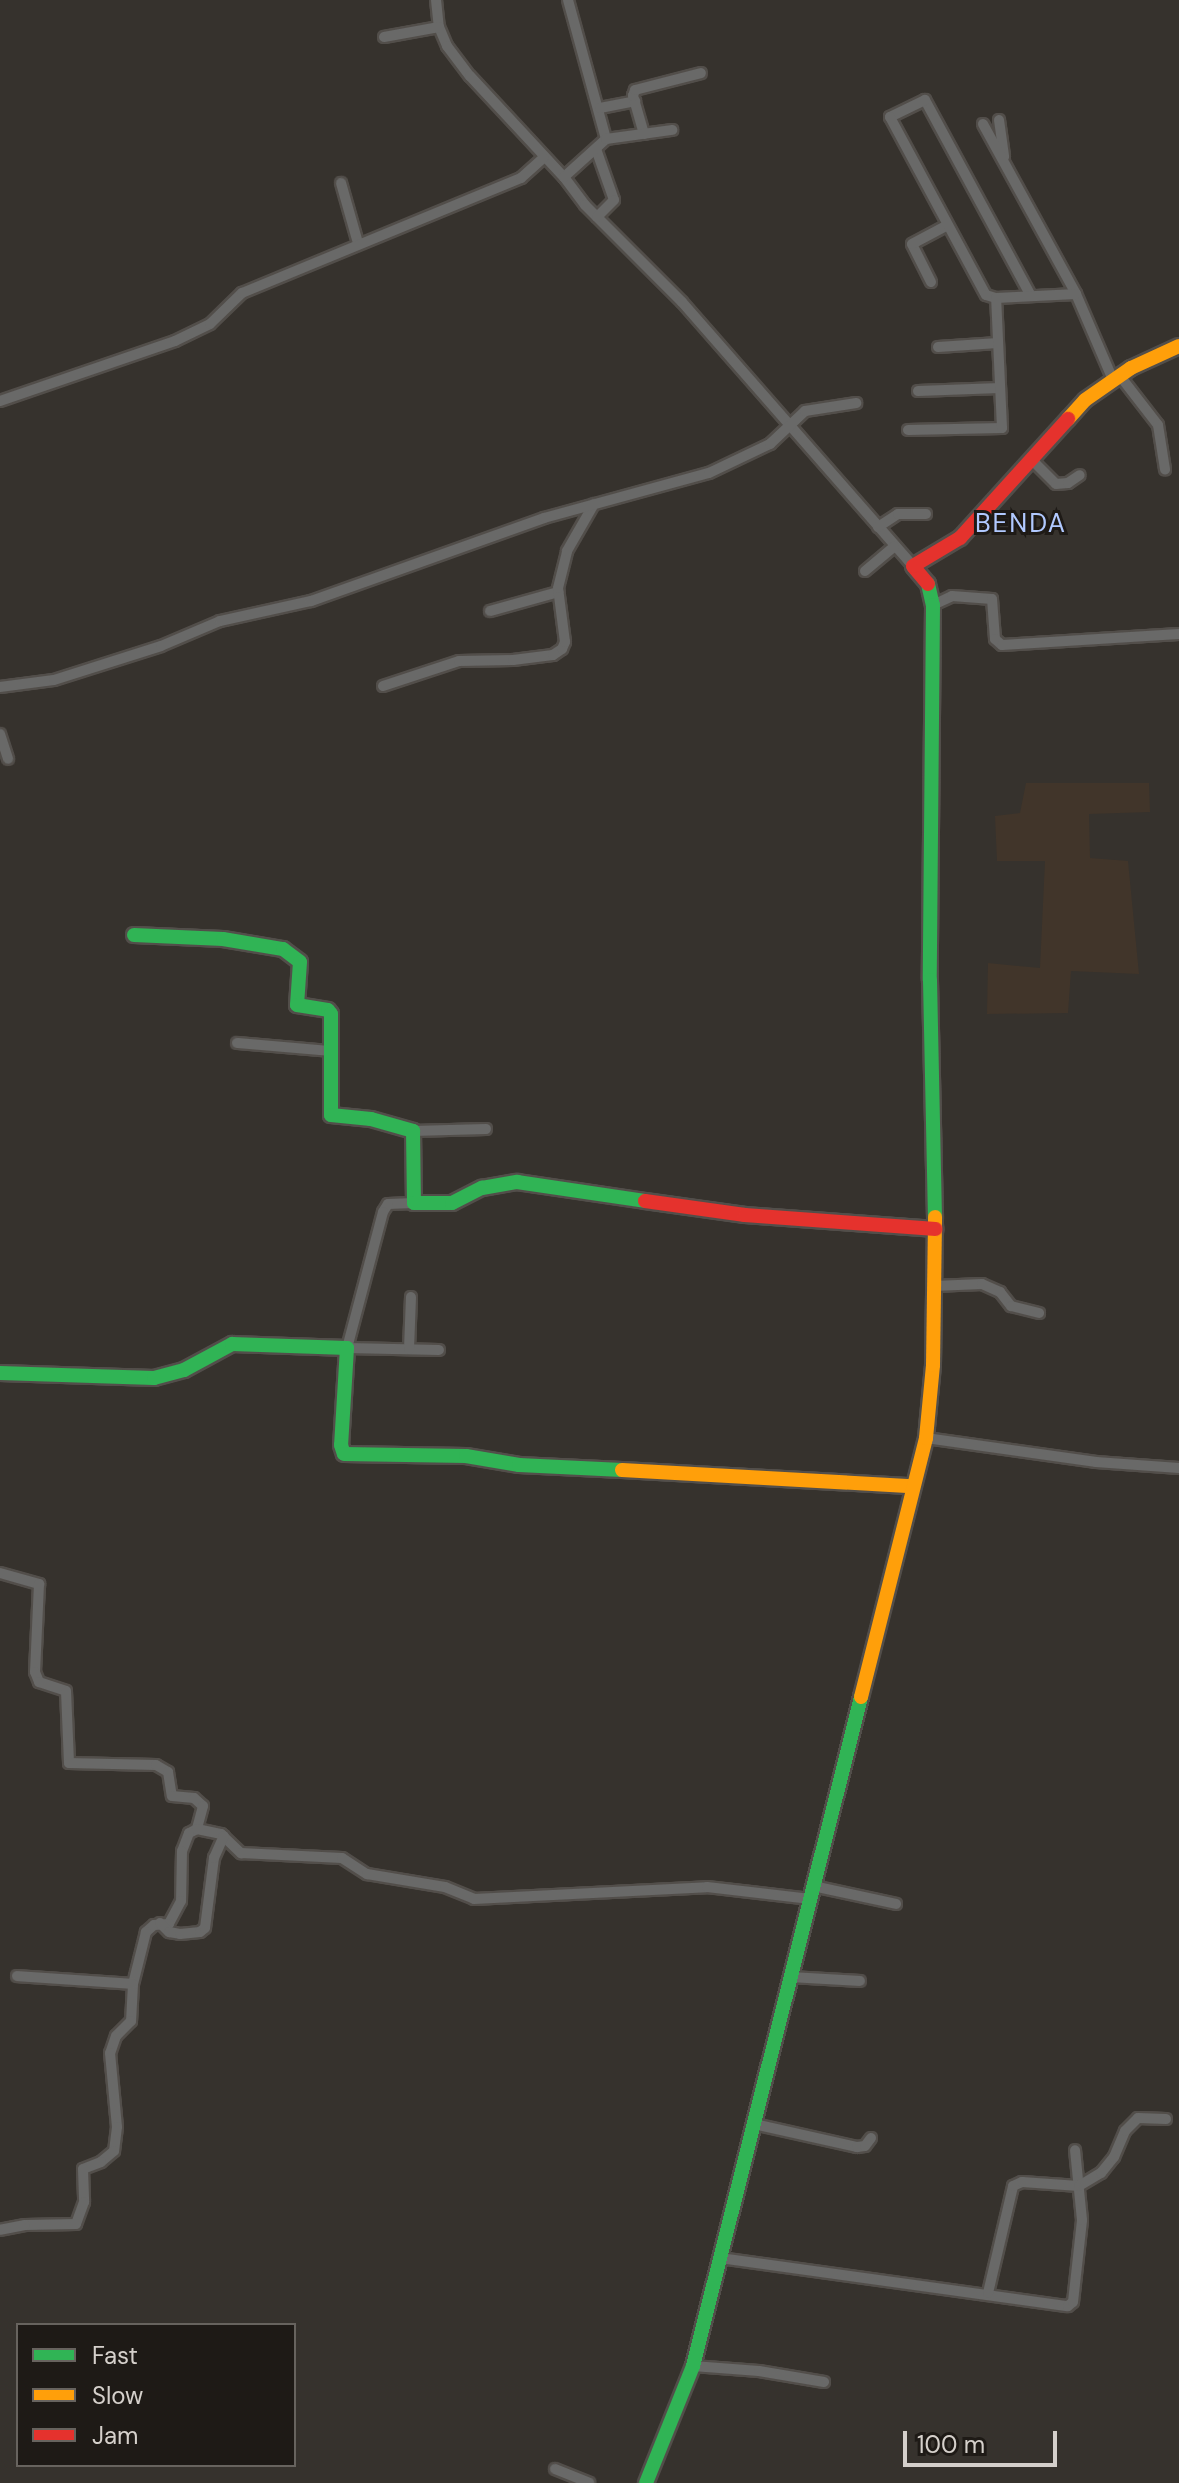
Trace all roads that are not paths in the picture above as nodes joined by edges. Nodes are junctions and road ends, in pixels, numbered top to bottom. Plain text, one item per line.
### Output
1 (436, 0) edge
2 (568, 0) edge
3 (439, 27) junction
4 (384, 37) dead end
5 (701, 73) dead end
6 (635, 101) junction
7 (600, 108) junction
8 (999, 120) dead end
9 (983, 124) dead end
10 (672, 130) dead end
11 (644, 134) junction
12 (606, 139) junction
13 (596, 149) junction
14 (543, 158) junction
15 (1004, 163) junction
16 (564, 177) junction
17 (341, 183) dead end
18 (597, 217) junction
19 (947, 225) junction
20 (358, 243) junction
21 (931, 282) dead end
22 (1076, 294) junction
23 (1031, 296) junction
24 (996, 298) junction
25 (998, 343) junction
26 (1179, 346) edge
27 (938, 347) dead end
28 (1117, 378) junction
29 (1000, 388) junction
30 (918, 391) dead end
31 (0, 401) edge
32 (856, 403) dead end
33 (790, 423) junction
34 (908, 430) dead end
35 (1031, 459) junction
36 (1165, 469) dead end
37 (1080, 475) dead end
38 (594, 504) junction
39 (926, 514) dead end
40 (878, 527) junction
41 (894, 547) junction
42 (913, 566) junction
43 (865, 571) dead end
44 (558, 592) junction
45 (933, 605) junction
46 (490, 611) dead end
47 (1179, 634) edge
48 (383, 686) dead end
49 (0, 687) edge
50 (0, 734) edge
51 (8, 759) dead end
52 (134, 935) dead end
53 (237, 1043) dead end
54 (330, 1051) junction
55 (486, 1129) dead end
56 (413, 1131) junction
57 (414, 1203) junction
58 (935, 1229) junction
59 (934, 1286) junction
60 (411, 1297) dead end
61 (1039, 1313) dead end
62 (347, 1348) junction
63 (409, 1349) junction
64 (439, 1350) dead end
65 (0, 1373) edge
66 (926, 1438) junction
67 (1179, 1468) edge
68 (912, 1486) junction
69 (0, 1573) edge
70 (197, 1829) junction
71 (224, 1836) junction
72 (811, 1893) junction
73 (896, 1904) dead end
74 (160, 1923) junction
75 (17, 1976) dead end
76 (791, 1977) junction
77 (860, 1981) dead end
78 (133, 1984) junction
79 (1166, 2119) dead end
80 (754, 2124) junction
81 (871, 2138) dead end
82 (1075, 2150) dead end
83 (1079, 2186) junction
84 (0, 2230) edge
85 (720, 2258) junction
86 (988, 2293) junction
87 (693, 2366) junction
88 (824, 2382) dead end
89 (555, 2469) dead end
90 (589, 2483) edge
91 (646, 2483) edge

1 - 3 street
2 - 7 street
3 - 4 street
3 - 14 street
5 - 6 street
6 - 7 street
6 - 11 street
7 - 12 street
8 - 15 street
9 - 15 street
10 - 11 street
11 - 12 street
12 - 13 street
13 - 16 street
13 - 18 street
14 - 16 street
14 - 20 street
15 - 22 street
16 - 18 street
17 - 20 street
18 - 33 street
19 - 21 street
19 - 23 street
19 - 24 street
20 - 31 street
22 - 23 street
22 - 28 street
23 - 24 street
24 - 25 street
25 - 27 street
25 - 29 street
26 - 28 street
28 - 35 street
28 - 36 street
29 - 30 street
29 - 34 street
32 - 33 street
33 - 38 street
33 - 40 street
35 - 37 street
35 - 42 street
38 - 44 street
38 - 49 street
39 - 40 street
40 - 41 street
41 - 42 street
41 - 43 street
42 - 45 street
44 - 46 street
44 - 48 street
45 - 47 street
45 - 58 street
50 - 51 street
52 - 54 street
53 - 54 street
54 - 56 street
55 - 56 street
56 - 57 street
57 - 58 street
57 - 62 street
58 - 59 street
59 - 61 street
59 - 66 street
60 - 63 street
62 - 63 street
62 - 65 street
62 - 68 street
63 - 64 street
66 - 67 street
66 - 68 street
68 - 72 street
69 - 70 street
70 - 71 street
70 - 74 street
71 - 72 street
71 - 74 street
72 - 73 street
72 - 76 street
74 - 78 street
75 - 78 street
76 - 77 street
76 - 80 street
78 - 84 street
79 - 83 street
80 - 81 street
80 - 85 street
82 - 83 street
83 - 86 street
83 - 86 street
85 - 86 street
85 - 87 street
87 - 88 street
87 - 91 street
89 - 90 street

